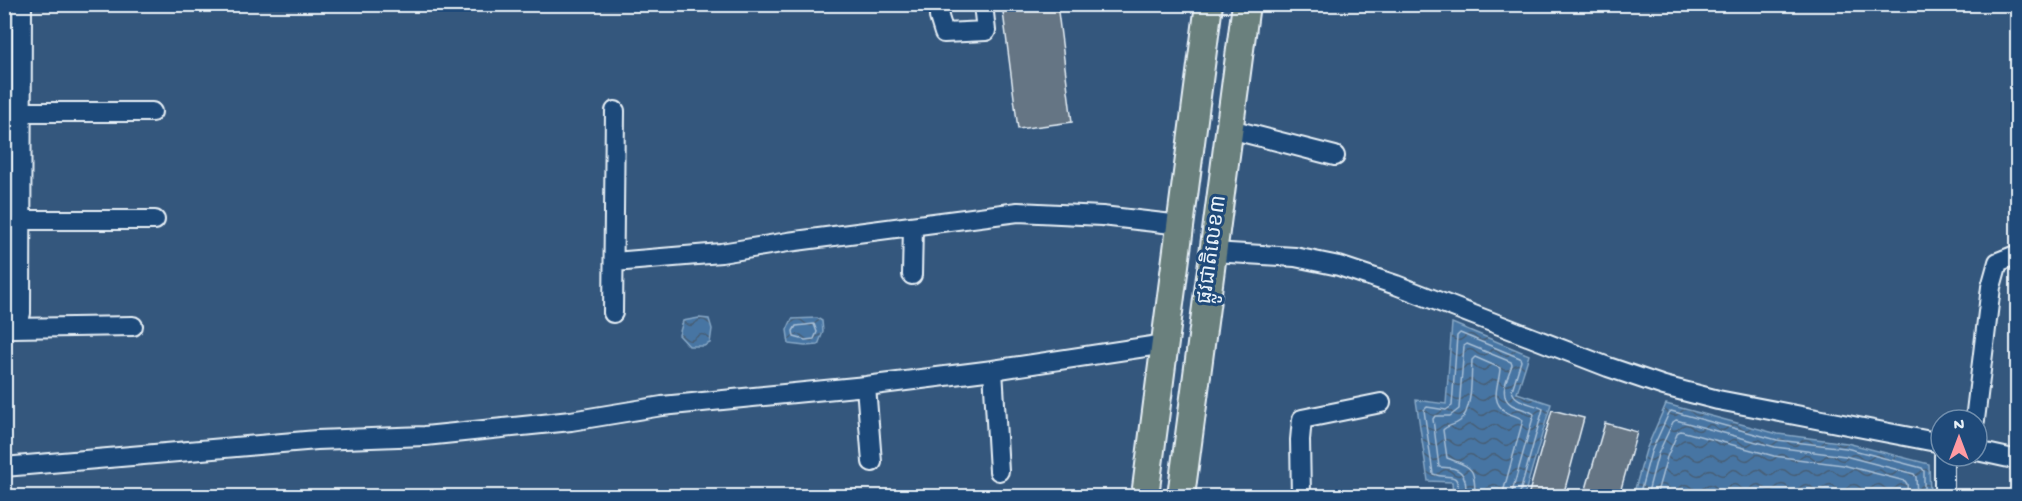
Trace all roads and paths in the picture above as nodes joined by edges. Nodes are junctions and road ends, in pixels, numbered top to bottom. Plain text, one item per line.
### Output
1 (22, 4) edge
2 (939, 4) edge
3 (983, 4) edge
4 (1209, 4) edge
5 (1246, 4) edge
6 (615, 111) dead end
7 (21, 112) junction
8 (152, 112) dead end
9 (1230, 129) junction
10 (1335, 156) dead end
11 (21, 220) junction
12 (155, 220) dead end
13 (1181, 225) junction
14 (913, 226) junction
15 (1213, 252) junction
16 (2018, 254) edge
17 (614, 262) junction
18 (912, 275) dead end
19 (613, 313) dead end
20 (133, 326) dead end
21 (8, 329) edge
22 (1165, 344) junction
23 (993, 370) junction
24 (866, 386) junction
25 (1382, 403) dead end
26 (1976, 408) edge
27 (1929, 441) edge
28 (1989, 454) edge
29 (2018, 460) edge
30 (872, 462) dead end
31 (4, 468) edge
32 (1944, 468) edge
33 (999, 471) dead end
34 (1146, 496) edge
35 (1181, 496) edge
36 (1301, 496) edge
37 (1944, 496) edge

1 - 7 street
2 - 3 street
4 - 13 highway, ផ្លូវជាតិលេខ៣
5 - 9 highway, ផ្លូវជាតិលេខ៣
6 - 17 street
7 - 8 street
7 - 11 street
9 - 10 street
9 - 15 highway, ផ្លូវជាតិលេខ៣
11 - 12 street
11 - 21 street
13 - 14 street
13 - 22 highway, ផ្លូវជាតិលេខ៣
14 - 17 street
14 - 18 street
15 - 27 street
15 - 35 highway, ផ្លូវជាតិលេខ៣
16 - 26 street
17 - 19 street
20 - 21 street
22 - 23 street
22 - 34 highway, ផ្លូវជាតិលេខ៣
23 - 24 street
23 - 33 street
24 - 30 street
24 - 31 street
25 - 36 street
28 - 29 street
32 - 37 street

